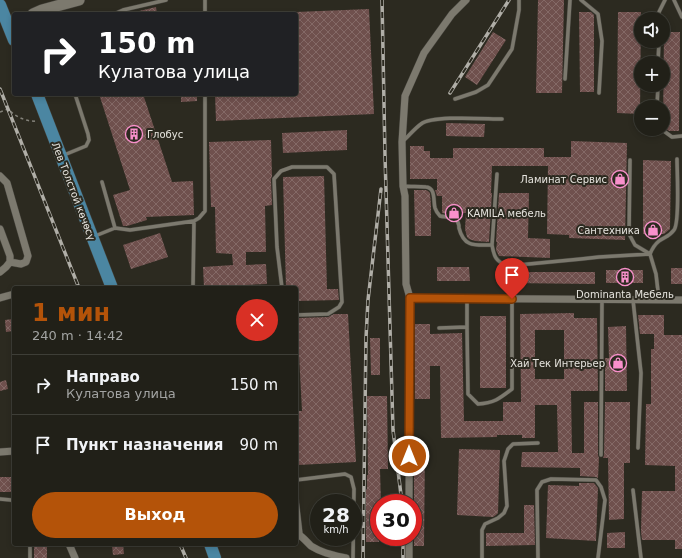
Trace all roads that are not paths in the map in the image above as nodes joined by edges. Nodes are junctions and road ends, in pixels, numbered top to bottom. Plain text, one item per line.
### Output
1 (79, 0) edge
2 (166, 0) edge
3 (205, 0) edge
4 (466, 0) edge
5 (519, 0) edge
6 (570, 0) edge
7 (581, 0) edge
8 (665, 0) edge
9 (674, 0) edge
10 (37, 12) edge
11 (118, 12) edge
12 (205, 12) edge
13 (659, 12) edge
14 (7, 17) edge
15 (682, 17) edge
16 (12, 33) edge
17 (564, 79) dead end
18 (599, 93) dead end
19 (39, 96) edge
20 (76, 96) edge
21 (205, 96) edge
22 (455, 99) dead end
23 (502, 119) dead end
24 (670, 136) edge
25 (682, 136) edge
26 (402, 142) junction
27 (60, 156) junction
28 (677, 159) dead end
29 (630, 160) dead end
30 (497, 174) dead end
31 (0, 176) edge
32 (102, 182) dead end
33 (403, 186) junction
34 (194, 221) junction
35 (115, 228) junction
36 (0, 230) edge
37 (92, 237) junction
38 (492, 245) junction
39 (650, 254) junction
40 (10, 262) junction
41 (0, 272) edge
42 (111, 286) edge
43 (193, 286) edge
44 (282, 286) edge
45 (12, 295) edge
46 (0, 298) edge
47 (410, 298) junction
48 (467, 298) junction
49 (512, 299) junction
50 (602, 299) junction
51 (632, 299) junction
52 (659, 300) junction
53 (682, 300) edge
54 (298, 315) edge
55 (467, 327) junction
56 (439, 328) dead end
57 (538, 443) dead end
58 (638, 448) dead end
59 (12, 451) edge
60 (0, 452) edge
61 (601, 455) dead end
62 (298, 480) edge
63 (633, 490) dead end
64 (409, 494) edge
65 (0, 499) edge
66 (12, 501) edge
67 (298, 534) edge
68 (30, 546) edge
69 (70, 546) edge
70 (211, 546) edge
71 (409, 546) edge
72 (30, 558) edge
73 (75, 558) edge
74 (216, 558) edge
75 (346, 558) edge
76 (353, 558) edge
77 (409, 558) edge
78 (482, 558) edge
79 (538, 558) edge
80 (598, 558) edge
81 (641, 558) edge

1 - 10 street
2 - 11 lane
3 - 12 lane
4 - 26 street
5 - 22 lane
6 - 17 lane
7 - 18 lane
8 - 13 lane
9 - 15 lane
14 - 16 main road
19 - 27 main road, Лев Толстой көчөсү
20 - 27 lane
21 - 34 lane
23 - 26 lane
24 - 25 lane
26 - 33 street
27 - 37 main road, Лев Толстой көчөсү
28 - 39 lane
29 - 39 lane
30 - 38 lane
31 - 40 street
32 - 35 lane
33 - 38 lane
33 - 47 street
34 - 35 lane
34 - 43 lane
35 - 37 lane
36 - 40 street
37 - 42 main road, Лев Толстой көчөсү
38 - 39 lane
39 - 52 lane
40 - 41 street
44 - 54 lane
45 - 46 street
47 - 48 street
47 - 64 street
48 - 49 street
48 - 55 lane
49 - 50 street
49 - 55 lane
50 - 51 street
50 - 61 lane
51 - 52 street
51 - 58 lane
52 - 53 street
55 - 56 lane
57 - 78 lane
59 - 60 street
62 - 76 lane
63 - 81 lane
65 - 66 lane
67 - 75 street
68 - 72 lane
69 - 73 street
70 - 74 main road
71 - 77 street
79 - 80 lane

